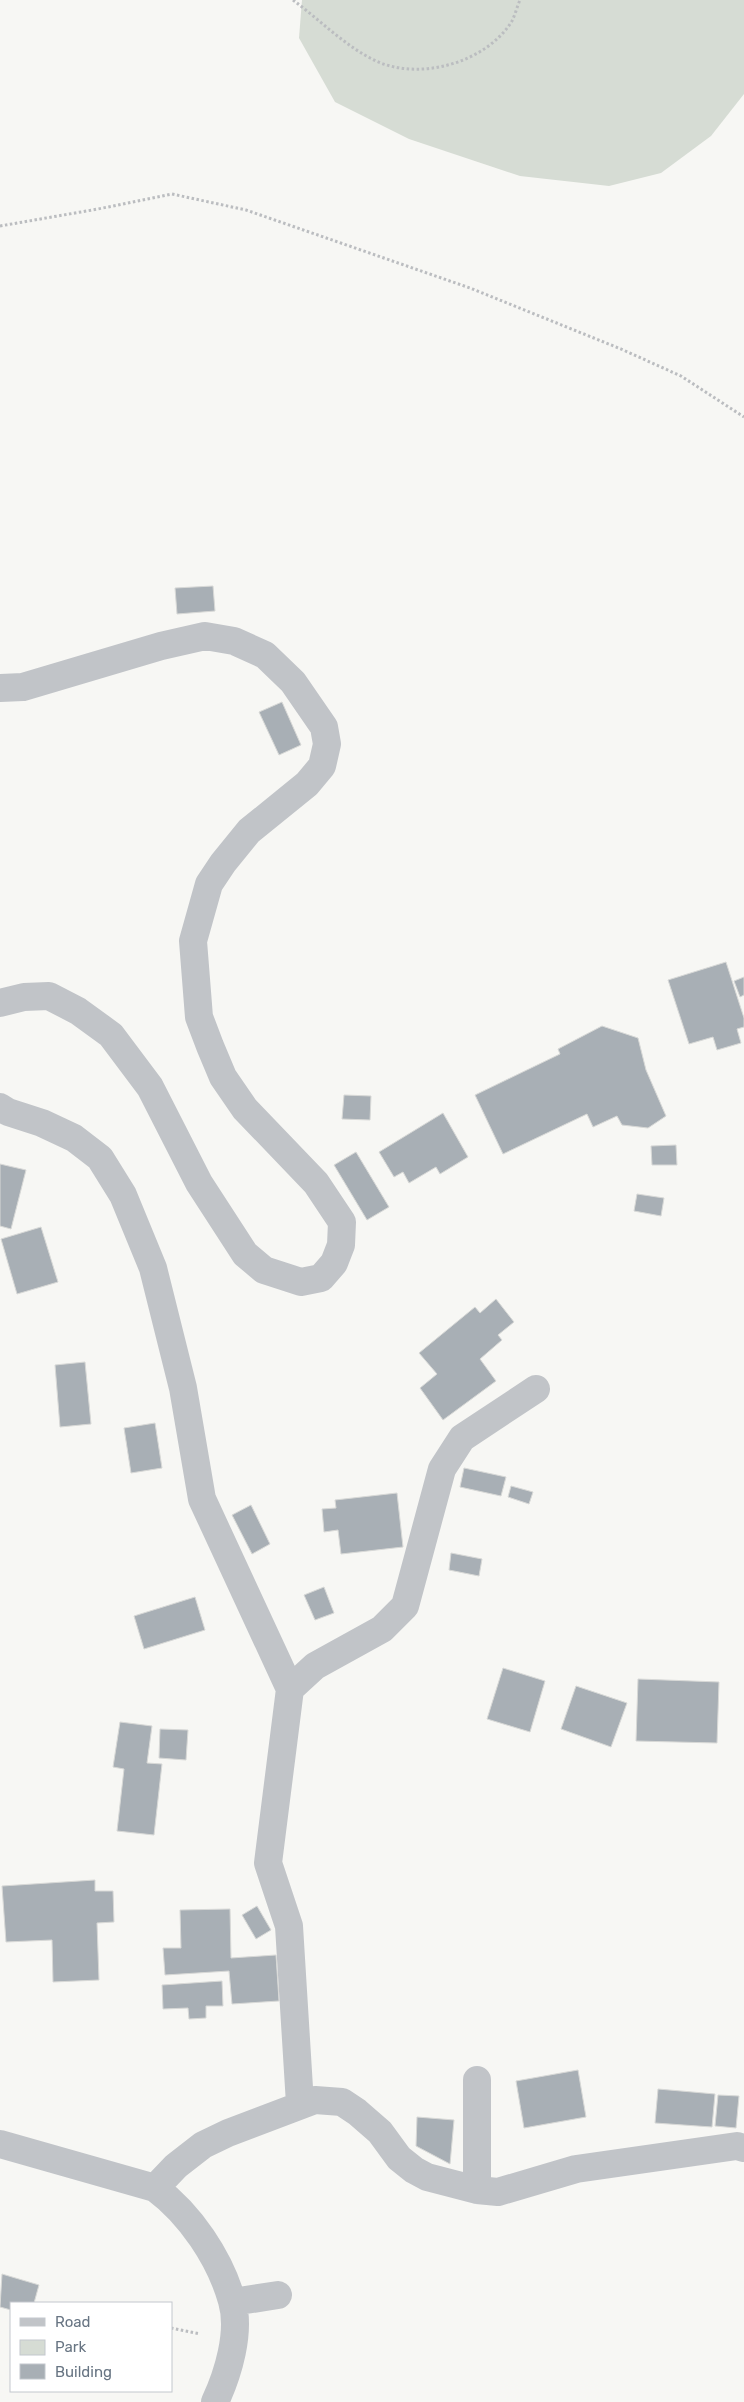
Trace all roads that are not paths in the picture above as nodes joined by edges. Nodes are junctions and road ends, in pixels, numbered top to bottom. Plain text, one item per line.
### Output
1 (0, 688) edge
2 (0, 1004) edge
3 (0, 1107) edge
4 (536, 1389) dead end
5 (290, 1689) junction
6 (478, 2080) dead end
7 (300, 2104) junction
8 (0, 2144) edge
9 (744, 2148) edge
10 (155, 2188) junction
11 (477, 2190) junction
12 (278, 2295) dead end
13 (232, 2302) junction
14 (215, 2402) edge

1 - 2 street
3 - 5 street
4 - 5 street
5 - 7 street
6 - 11 street
7 - 10 street
7 - 11 street
8 - 10 street
9 - 11 street
10 - 13 street
12 - 13 street
13 - 14 street

